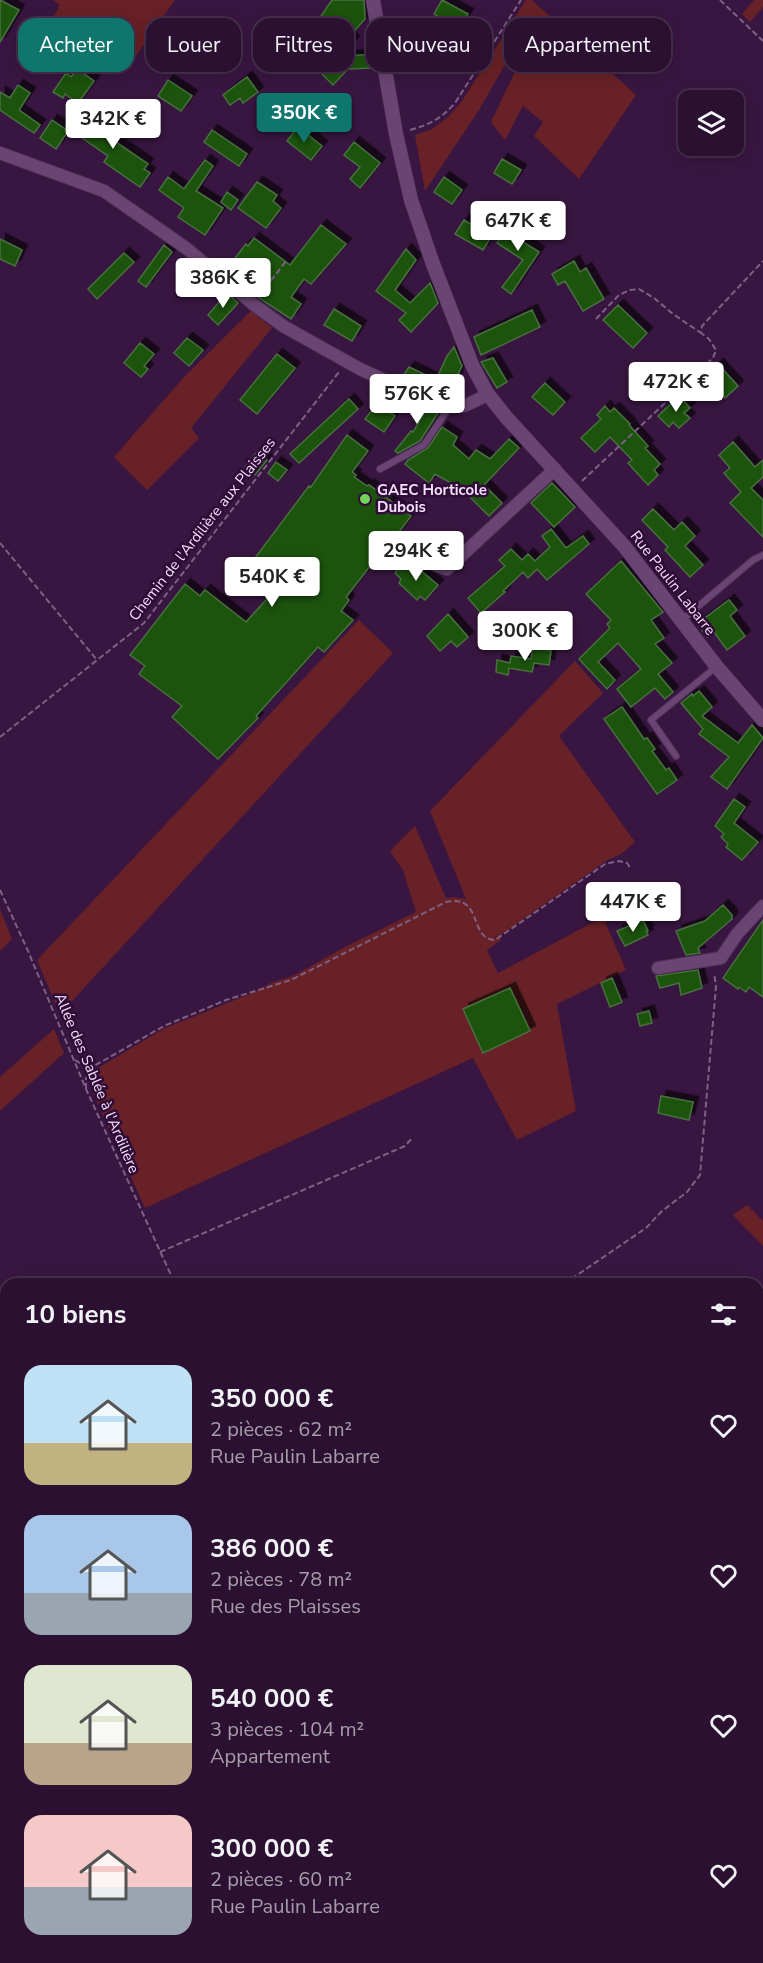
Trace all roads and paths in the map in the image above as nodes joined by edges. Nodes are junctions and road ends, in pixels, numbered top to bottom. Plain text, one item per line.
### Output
1 (373, 0) edge
2 (521, 0) edge
3 (720, 0) edge
4 (763, 41) edge
5 (396, 134) junction
6 (0, 153) edge
7 (286, 261) dead end
8 (763, 261) edge
9 (253, 304) junction
10 (596, 319) dead end
11 (701, 333) junction
12 (346, 362) junction
13 (487, 393) junction
14 (450, 406) junction
15 (380, 469) dead end
16 (555, 469) junction
17 (573, 489) junction
18 (0, 543) edge
19 (763, 555) edge
20 (435, 566) dead end
21 (682, 621) junction
22 (97, 660) junction
23 (717, 667) junction
24 (763, 720) edge
25 (0, 737) edge
26 (676, 756) dead end
27 (630, 869) dead end
28 (0, 890) edge
29 (763, 906) edge
30 (712, 959) junction
31 (658, 968) dead end
32 (71, 1053) junction
33 (94, 1066) junction
34 (86, 1089) junction
35 (413, 1137) dead end
36 (160, 1252) junction
37 (172, 1278) edge
38 (573, 1278) edge

1 - 5 street, Rue Paulin Labarre
2 - 5 path
3 - 4 path
5 - 13 street, Rue Paulin Labarre
6 - 9 street
7 - 9 path
8 - 11 path
9 - 12 street
10 - 11 path
11 - 17 path
12 - 14 street
12 - 22 path, Chemin de l'Ardilière aux Plaisses
13 - 14 street
13 - 16 street, Rue Paulin Labarre
14 - 15 lane
16 - 17 street, Rue Paulin Labarre
16 - 20 street
17 - 21 street, Rue Paulin Labarre
18 - 22 path
19 - 21 lane
21 - 23 street, Rue Paulin Labarre
22 - 25 path, Chemin de l'Ardilière aux Plaisses
23 - 24 street, Rue Paulin Labarre
23 - 26 lane
27 - 33 path
28 - 32 path, Allée des Sablée à l'Ardilière
29 - 30 street
30 - 31 street
30 - 38 path
32 - 33 path
32 - 34 path, Allée des Sablée à l'Ardilière
33 - 34 path
34 - 36 path, Allée des Sablée à l'Ardilière
35 - 36 path
36 - 37 path, Allée des Sablée à l'Ardilière

